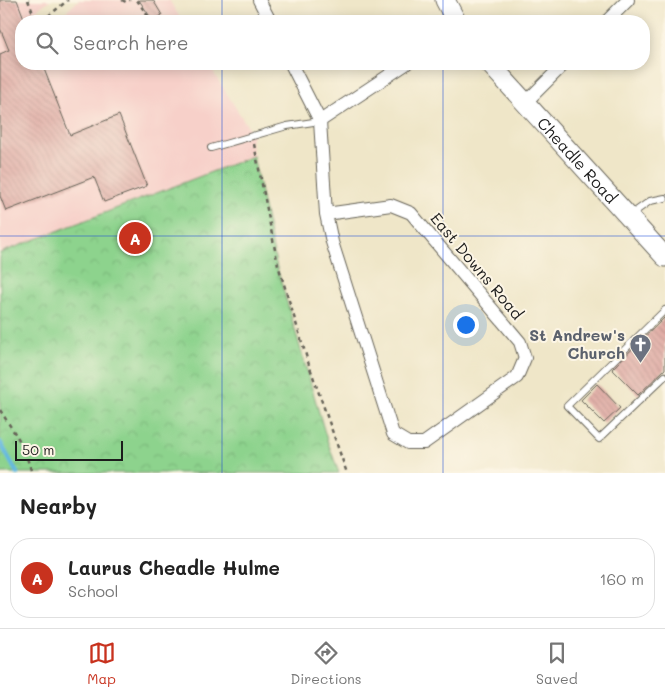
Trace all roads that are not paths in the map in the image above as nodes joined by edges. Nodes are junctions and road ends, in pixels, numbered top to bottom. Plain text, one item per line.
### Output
1 (259, 0) edge
2 (445, 0) edge
3 (628, 0) edge
4 (267, 15) edge
5 (453, 15) edge
6 (613, 15) edge
7 (294, 70) edge
8 (397, 70) edge
9 (495, 70) edge
10 (558, 70) edge
11 (524, 104) junction
12 (320, 121) junction
13 (211, 148) dead end
14 (665, 198) edge
15 (326, 214) junction
16 (628, 217) junction
17 (665, 257) edge
18 (665, 310) edge
19 (665, 376) edge

1 - 4 street
2 - 5 main road
3 - 6 street
7 - 12 street
8 - 12 street
9 - 11 main road, Cheadle Road
10 - 11 street
11 - 16 main road, Cheadle Road
12 - 13 lane
12 - 15 street, East Downs Road
14 - 16 lane
15 - 15 street, East Downs Road
16 - 17 main road, Cheadle Road
18 - 19 lane

